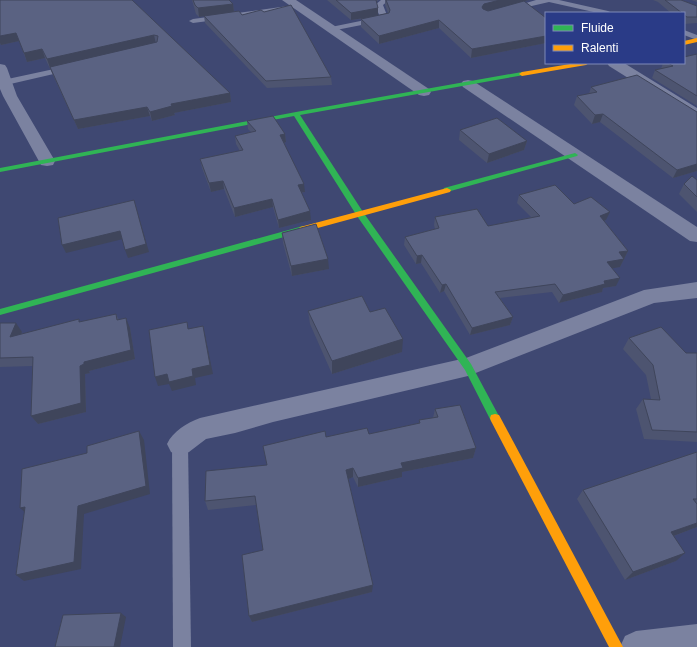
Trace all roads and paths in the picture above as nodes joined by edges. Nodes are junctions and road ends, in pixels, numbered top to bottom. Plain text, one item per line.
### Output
1 (385, 0) edge
2 (293, 3) edge
3 (502, 11) edge
4 (603, 12) edge
5 (193, 21) dead end
6 (331, 29) junction
7 (685, 33) edge
8 (697, 39) edge
9 (685, 43) edge
10 (580, 64) edge
11 (616, 64) edge
12 (74, 66) edge
13 (3, 75) edge
14 (468, 84) junction
15 (424, 92) junction
16 (296, 114) junction
17 (697, 115) edge
18 (575, 155) junction
19 (47, 161) junction
20 (0, 170) edge
21 (360, 214) junction
22 (697, 236) edge
23 (697, 290) edge
24 (0, 312) edge
25 (468, 367) junction
26 (180, 444) joint
27 (697, 640) edge
28 (182, 647) edge
29 (616, 647) edge
30 (636, 647) edge

1 - 6 lane
2 - 5 lane
2 - 6 street
3 - 4 lane
6 - 15 street
7 - 8 lane
8 - 9 street
10 - 14 street
11 - 17 street
12 - 13 lane
13 - 19 street
14 - 15 street
14 - 18 street
15 - 16 street
16 - 19 street
16 - 21 street
18 - 21 street
18 - 22 street
19 - 20 street
21 - 24 street
21 - 25 street
23 - 25 street
25 - 26 street
25 - 29 street
26 - 28 lane
27 - 30 street

